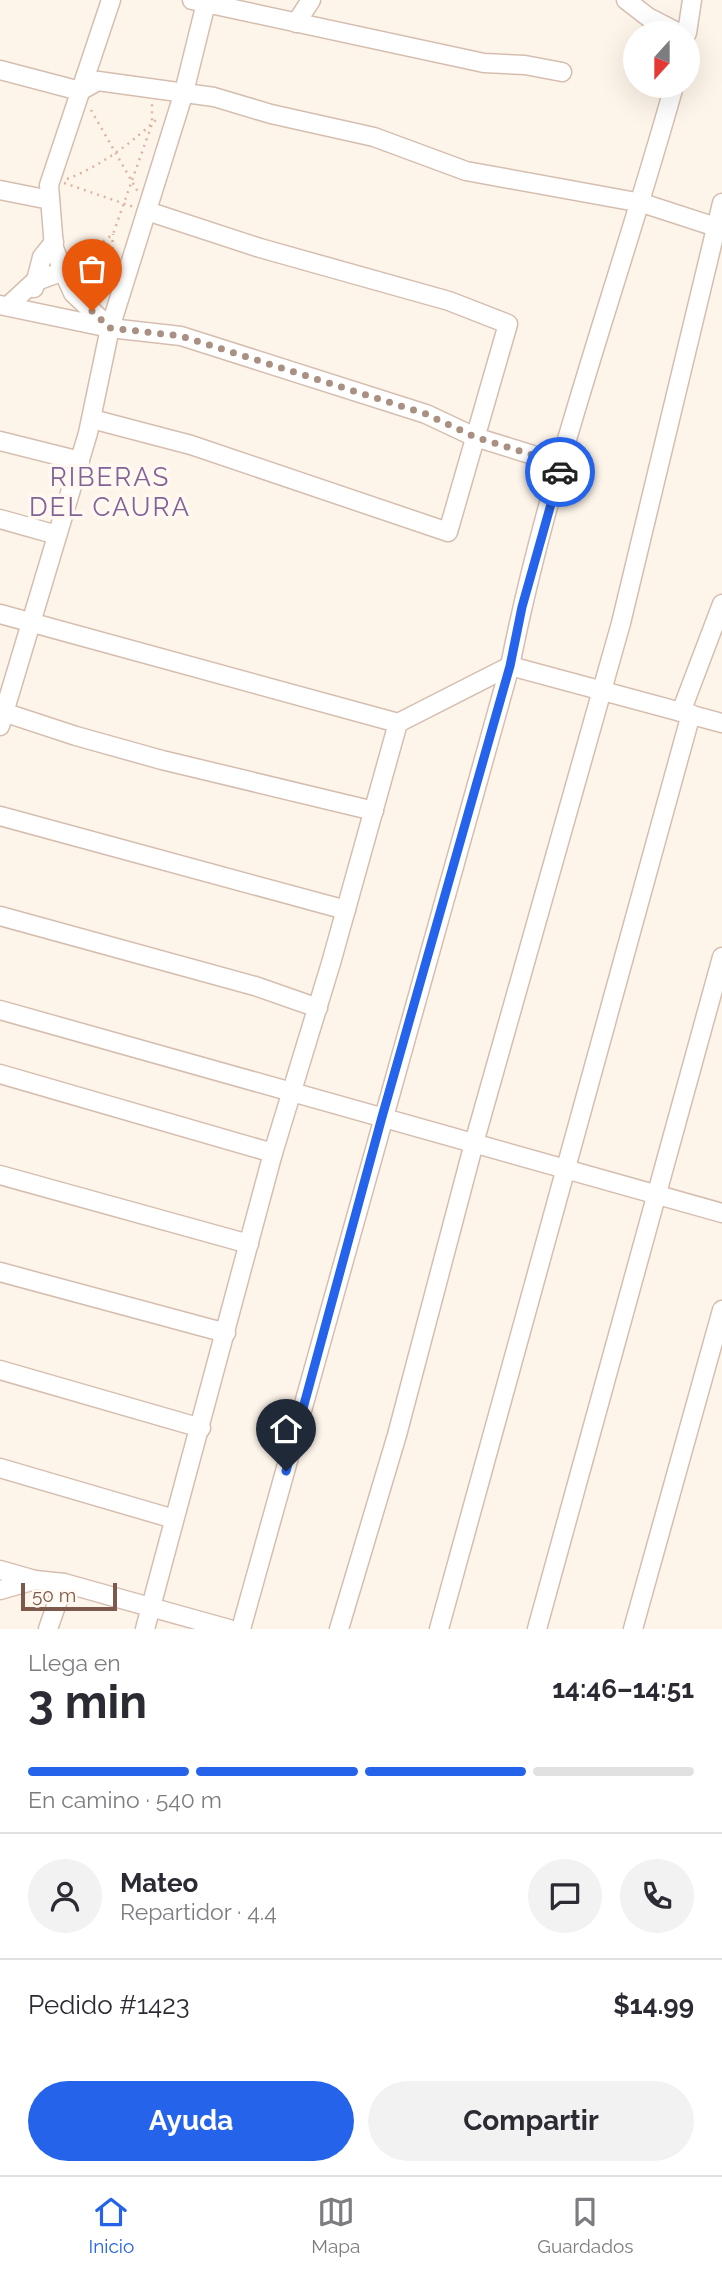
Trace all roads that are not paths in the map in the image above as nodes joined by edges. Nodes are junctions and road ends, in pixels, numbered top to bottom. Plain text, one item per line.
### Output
1 (111, 0) edge
2 (311, 0) edge
3 (626, 0) edge
4 (692, 0) edge
5 (199, 2) edge
6 (660, 21) edge
7 (689, 21) edge
8 (296, 23) junction
9 (0, 71) edge
10 (562, 72) dead end
11 (80, 91) junction
12 (184, 92) junction
13 (671, 98) edge
14 (0, 190) edge
15 (50, 200) junction
16 (642, 203) junction
17 (722, 203) edge
18 (147, 211) junction
19 (718, 228) edge
20 (54, 242) junction
21 (67, 270) junction
22 (34, 282) junction
23 (4, 305) edge
24 (31, 312) junction
25 (110, 328) junction
26 (92, 419) junction
27 (475, 437) junction
28 (0, 441) edge
29 (80, 461) junction
30 (562, 464) junction
31 (0, 519) edge
32 (57, 535) junction
33 (722, 604) edge
34 (0, 614) edge
35 (29, 623) junction
36 (510, 666) junction
37 (601, 690) junction
38 (686, 713) junction
39 (1, 717) edge
40 (398, 723) junction
41 (722, 723) edge
42 (373, 811) junction
43 (0, 816) edge
44 (346, 910) junction
45 (0, 916) edge
46 (722, 957) edge
47 (318, 1008) junction
48 (0, 1010) edge
49 (0, 1074) edge
50 (292, 1092) junction
51 (382, 1117) junction
52 (474, 1143) junction
53 (273, 1153) junction
54 (567, 1170) junction
55 (0, 1175) edge
56 (659, 1195) junction
57 (722, 1213) edge
58 (249, 1244) junction
59 (0, 1272) edge
60 (722, 1310) edge
61 (226, 1333) junction
62 (0, 1370) edge
63 (201, 1428) junction
64 (0, 1468) edge
65 (174, 1520) junction
66 (0, 1570) edge
67 (35, 1580) junction
68 (64, 1583) junction
69 (0, 1590) edge
70 (151, 1607) junction
71 (48, 1629) edge
72 (145, 1629) edge
73 (229, 1629) edge
74 (241, 1629) edge
75 (340, 1629) edge
76 (439, 1629) edge
77 (537, 1629) edge
78 (633, 1629) edge

1 - 11 street
2 - 8 street
3 - 6 street
4 - 7 street
5 - 8 street
5 - 12 street
8 - 10 street
9 - 11 street
11 - 12 street
11 - 15 street
12 - 16 street
12 - 18 street
13 - 16 street
14 - 15 street
15 - 20 street
16 - 19 street
16 - 30 street
17 - 19 street
18 - 25 street
18 - 27 street
19 - 37 street
20 - 21 street
20 - 22 street
21 - 22 street
21 - 25 street
22 - 23 street
22 - 24 street
23 - 24 street
24 - 25 street
25 - 26 street
25 - 27 street
26 - 27 street
26 - 29 street
27 - 30 street
28 - 29 street
29 - 32 street
30 - 36 street
31 - 32 street
32 - 35 street
33 - 38 street
34 - 35 street
35 - 39 street
35 - 40 street
36 - 37 street
36 - 40 street
36 - 51 street
37 - 38 street
37 - 52 street
38 - 41 street
38 - 54 street
39 - 42 street
40 - 42 street
42 - 44 street
43 - 44 street
44 - 47 street
45 - 47 street
46 - 56 street
47 - 50 street
48 - 50 street
49 - 53 street
50 - 51 street
50 - 53 street
51 - 52 street
51 - 74 street
52 - 54 street
52 - 75 street
53 - 58 street
54 - 56 street
54 - 76 street
55 - 58 street
56 - 57 street
56 - 77 street
58 - 61 street
59 - 61 street
60 - 78 street
61 - 63 street
62 - 63 street
63 - 65 street
64 - 65 street
65 - 70 street
66 - 67 street
67 - 68 street
67 - 69 street
68 - 70 street
68 - 71 street
70 - 72 street
70 - 73 street

